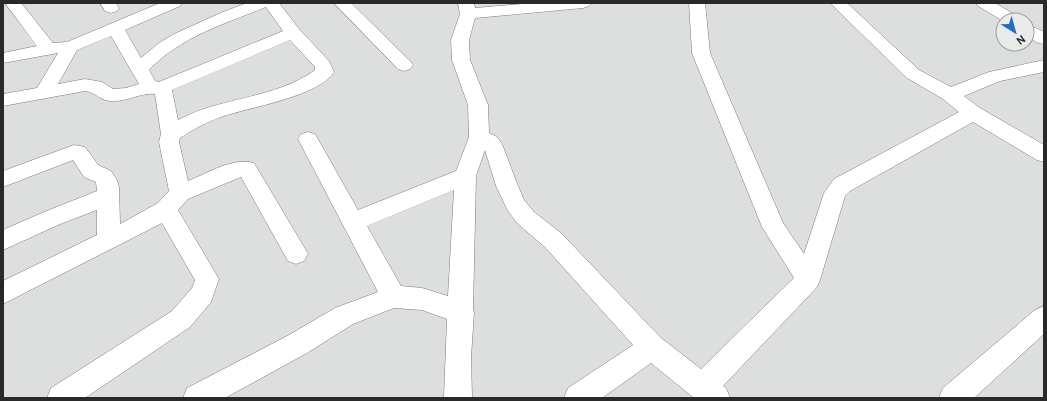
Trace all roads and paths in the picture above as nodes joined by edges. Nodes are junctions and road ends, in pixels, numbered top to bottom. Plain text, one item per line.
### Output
1 (13, 3) edge
2 (174, 3) edge
3 (261, 3) edge
4 (271, 3) edge
5 (342, 3) edge
6 (584, 3) edge
7 (697, 3) edge
8 (838, 3) edge
9 (990, 4) edge
10 (467, 8) edge
11 (1002, 12) edge
12 (115, 28) junction
13 (293, 33) junction
14 (1035, 34) edge
15 (1044, 39) edge
16 (70, 47) junction
17 (48, 49) junction
18 (3, 58) edge
19 (404, 65) dead end
20 (1044, 66) edge
21 (140, 69) junction
22 (155, 88) junction
23 (44, 92) junction
24 (950, 95) junction
25 (3, 100) edge
26 (973, 113) junction
27 (171, 134) junction
28 (479, 136) junction
29 (308, 139) dead end
30 (1044, 155) edge
31 (465, 176) junction
32 (3, 179) edge
33 (108, 197) junction
34 (173, 201) junction
35 (353, 222) junction
36 (3, 240) edge
37 (110, 240) junction
38 (296, 254) dead end
39 (808, 280) junction
40 (3, 293) edge
41 (394, 296) junction
42 (461, 312) junction
43 (1044, 318) edge
44 (652, 347) junction
45 (710, 392) edge
46 (61, 398) edge
47 (197, 398) edge
48 (458, 398) edge
49 (578, 398) edge
50 (953, 398) edge

1 - 17 street
2 - 12 street
3 - 21 street
4 - 13 street
5 - 19 street
6 - 10 street
7 - 39 street
8 - 24 street
9 - 11 street
10 - 28 street
12 - 16 street
12 - 21 street
13 - 22 street
13 - 27 street
14 - 15 street
16 - 17 street
16 - 23 street
17 - 18 street
20 - 24 street
21 - 22 street
22 - 23 street
22 - 27 street
23 - 25 street
24 - 26 street
26 - 30 street
26 - 39 street
27 - 34 street
28 - 31 street
28 - 44 street
29 - 35 street
31 - 35 street
31 - 42 street
32 - 33 street
33 - 36 street
33 - 37 street
34 - 37 street
34 - 38 street
34 - 46 street
35 - 41 street
37 - 40 street
39 - 45 street
41 - 42 street
41 - 47 street
42 - 48 street
43 - 50 street
44 - 45 street
44 - 49 street

